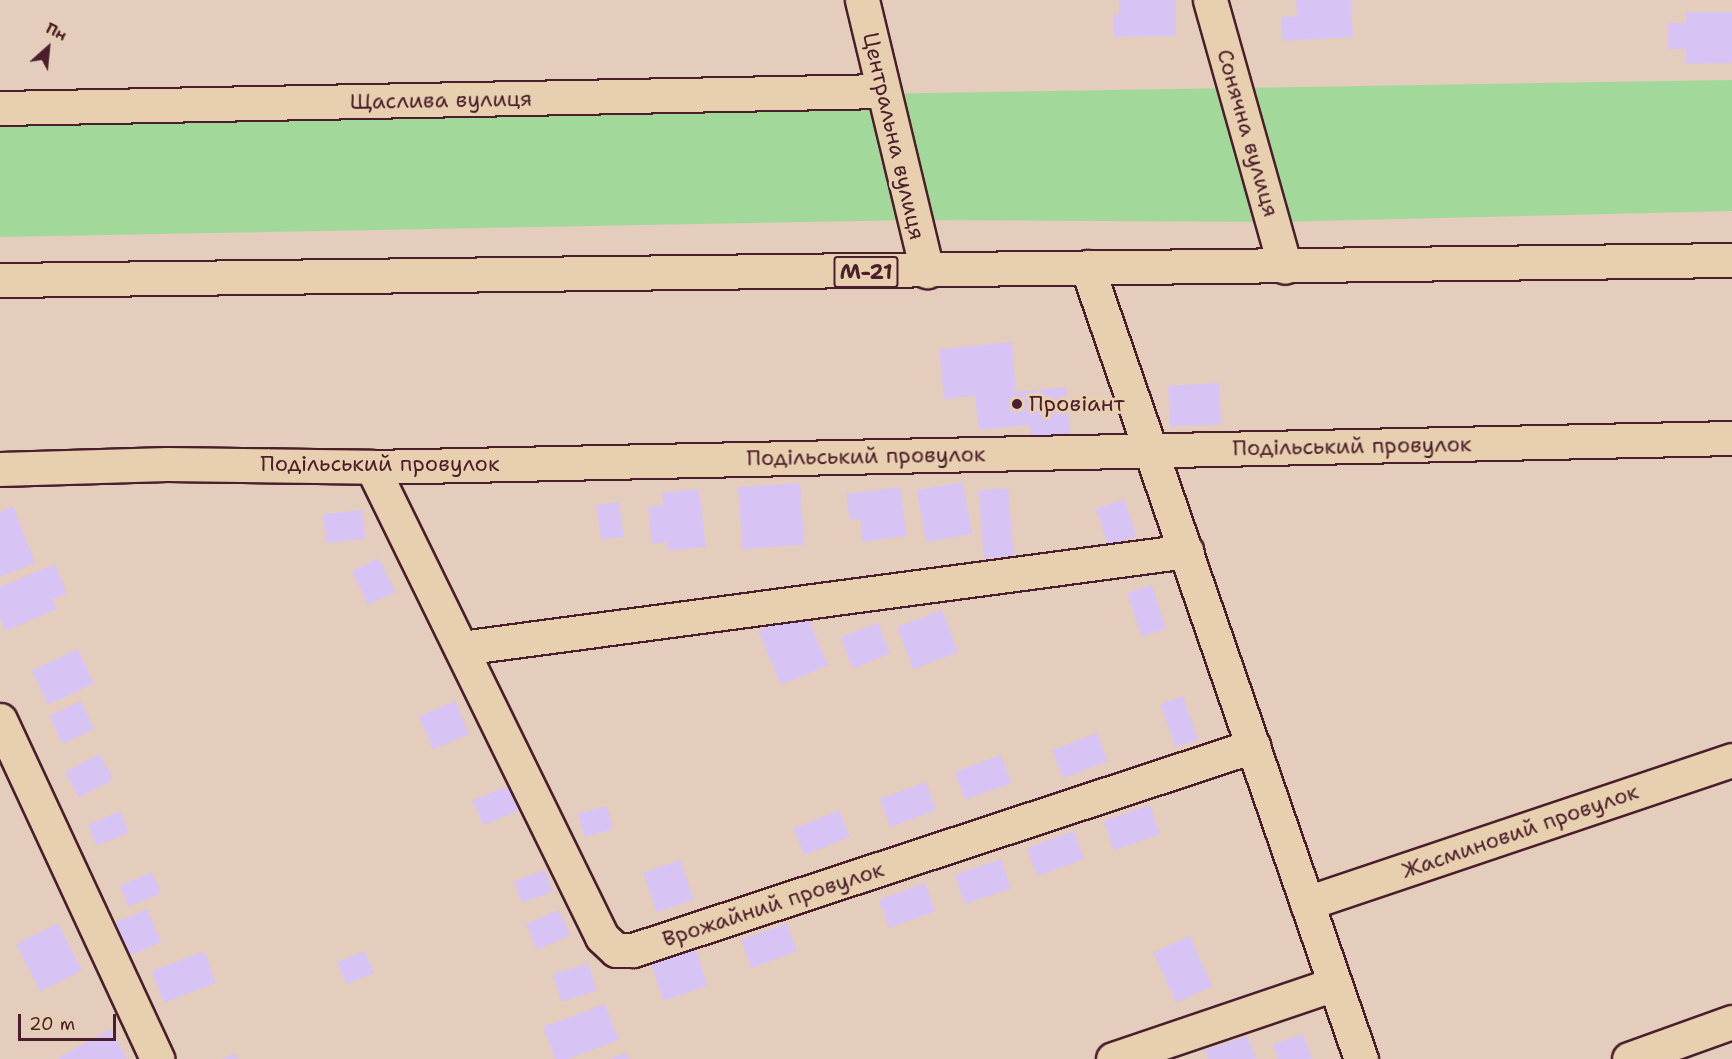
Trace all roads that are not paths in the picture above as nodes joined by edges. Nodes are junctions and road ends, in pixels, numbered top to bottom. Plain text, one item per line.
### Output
1 (862, 0) edge
2 (1210, 0) edge
3 (882, 92) junction
4 (0, 108) edge
5 (1732, 260) edge
6 (1087, 267) junction
7 (1285, 267) junction
8 (927, 271) junction
9 (0, 280) edge
10 (1732, 438) edge
11 (1152, 450) junction
12 (372, 467) junction
13 (0, 469) edge
14 (1186, 551) junction
15 (461, 648) junction
16 (0, 720) edge
17 (1253, 746) junction
18 (1732, 760) edge
19 (1307, 903) junction
20 (1335, 984) junction
21 (1732, 1022) edge
22 (157, 1059) edge
23 (1113, 1059) edge
24 (1361, 1059) edge
25 (1629, 1059) edge

1 - 3 main road, Центральна вулиця
2 - 7 main road, Сонячна вулиця
3 - 4 main road, Щаслива вулиця
3 - 8 main road, Центральна вулиця
5 - 7 main road, М-21
6 - 7 main road, М-21
6 - 8 main road, М-21
6 - 11 main road
8 - 9 main road, М-21
10 - 11 main road, Подільський провулок
11 - 12 main road, Подільський провулок
11 - 14 main road
12 - 13 main road, Подільський провулок
12 - 15 main road, Врожайний провулок
14 - 15 main road
14 - 17 main road
15 - 17 main road, Врожайний провулок
16 - 22 main road
17 - 19 main road
18 - 19 main road, Жасминовий провулок
19 - 20 main road
20 - 23 main road
20 - 24 main road
21 - 25 main road

